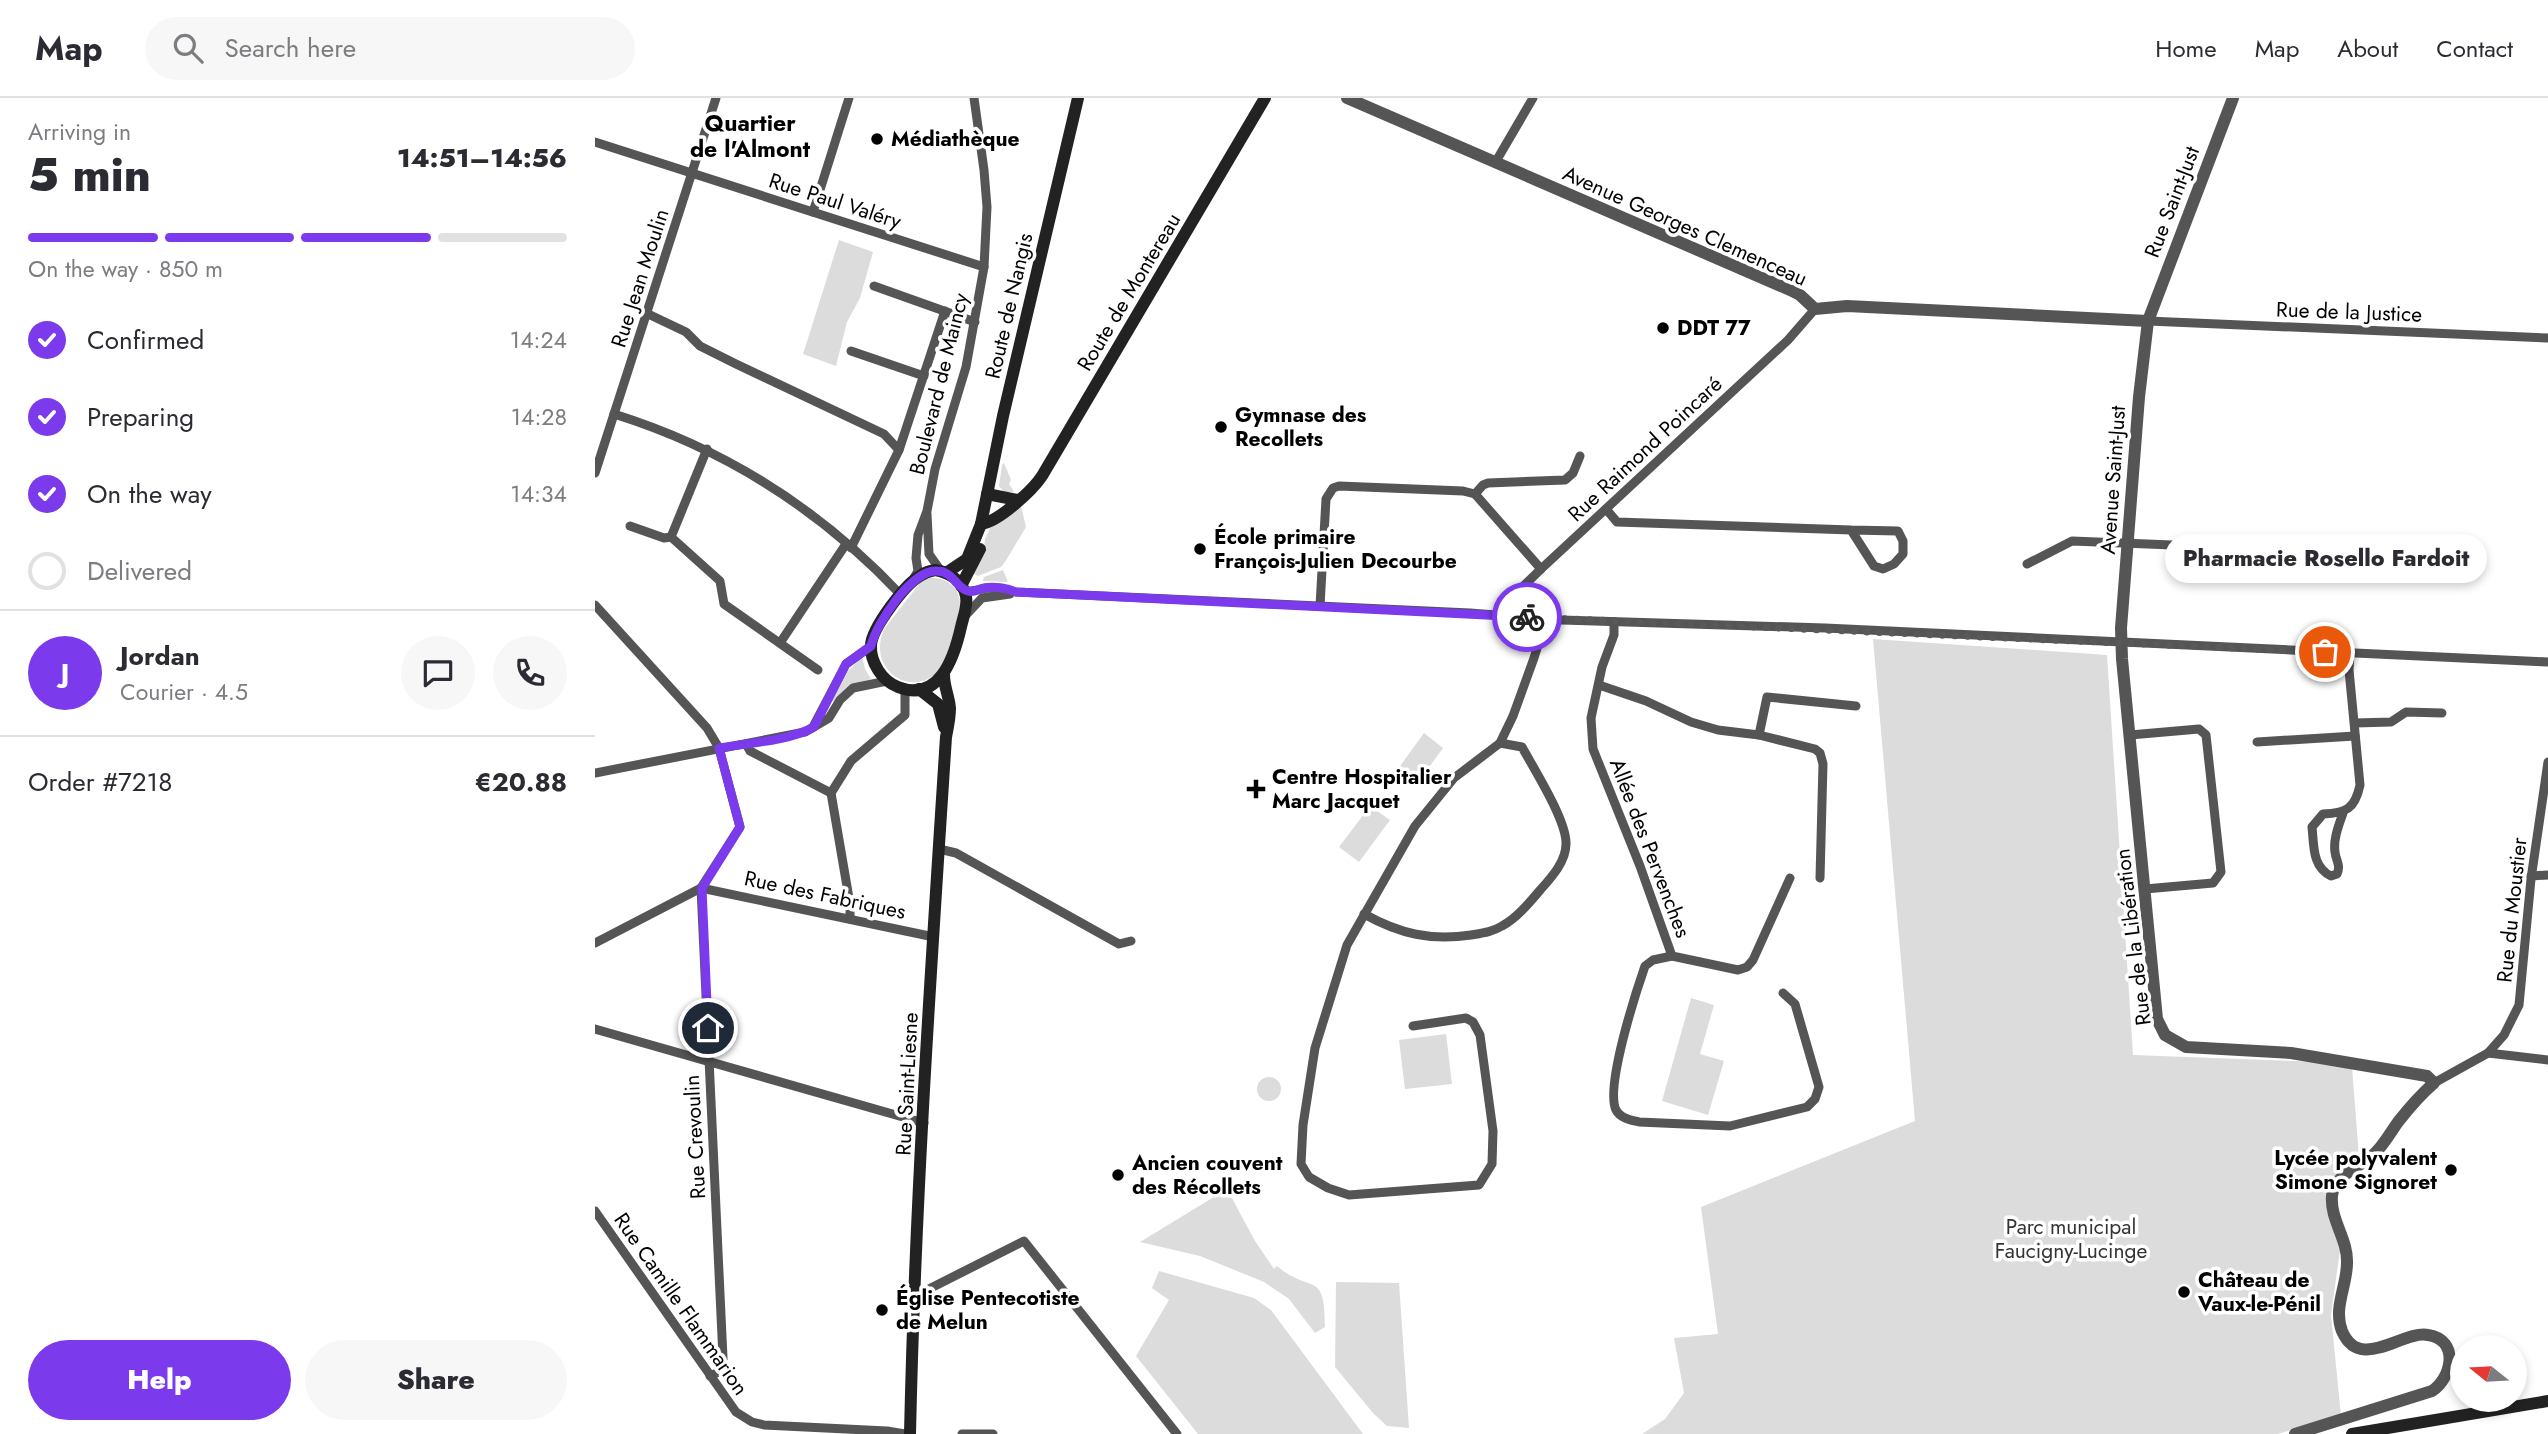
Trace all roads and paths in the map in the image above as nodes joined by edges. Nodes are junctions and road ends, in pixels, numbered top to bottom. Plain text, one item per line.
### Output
1 (716, 98) edge
2 (849, 98) edge
3 (974, 98) edge
4 (1078, 98) edge
5 (1265, 98) edge
6 (1347, 98) edge
7 (1533, 98) edge
8 (2233, 98) edge
9 (595, 142) edge
10 (1495, 163) junction
11 (692, 173) junction
12 (813, 212) junction
13 (984, 267) junction
14 (874, 286) dead end
15 (1815, 309) junction
16 (945, 311) junction
17 (646, 313) junction
18 (2148, 321) junction
19 (975, 322) junction
20 (2548, 338) edge
21 (851, 351) dead end
22 (924, 376) junction
23 (614, 414) junction
24 (707, 449) junction
25 (899, 450) junction
26 (1580, 456) dead end
27 (595, 473) edge
28 (987, 494) junction
29 (1475, 494) junction
30 (1018, 500) junction
31 (1606, 509) junction
32 (927, 511) junction
33 (981, 524) junction
34 (630, 526) dead end
35 (1851, 530) junction
36 (671, 537) junction
37 (2128, 543) junction
38 (848, 546) junction
39 (2027, 564) dead end
40 (1541, 569) junction
41 (943, 572) junction
42 (2249, 574) dead end
43 (912, 582) junction
44 (963, 588) junction
45 (898, 592) junction
46 (1016, 592) junction
47 (595, 605) edge
48 (1320, 606) junction
49 (1499, 614) junction
50 (1543, 618) junction
51 (963, 620) junction
52 (1614, 622) junction
53 (2122, 642) junction
54 (780, 643) junction
55 (871, 646) junction
56 (2350, 653) junction
57 (2548, 662) edge
58 (818, 670) dead end
59 (944, 675) junction
60 (887, 681) junction
61 (1598, 685) junction
62 (905, 689) junction
63 (919, 690) junction
64 (1856, 706) dead end
65 (2442, 713) dead end
66 (2355, 723) junction
67 (814, 727) junction
68 (1759, 735) junction
69 (2130, 735) junction
70 (2355, 736) junction
71 (946, 737) junction
72 (2257, 742) dead end
73 (1500, 743) junction
74 (746, 744) junction
75 (719, 748) junction
76 (2548, 762) edge
77 (595, 773) edge
78 (831, 793) junction
79 (2343, 813) junction
80 (939, 849) junction
81 (2548, 874) edge
82 (2531, 876) junction
83 (1790, 878) dead end
84 (1820, 878) dead end
85 (702, 888) junction
86 (2145, 889) junction
87 (1364, 914) junction
88 (850, 919) junction
89 (934, 937) junction
90 (1131, 940) dead end
91 (595, 943) edge
92 (1672, 956) junction
93 (1783, 993) dead end
94 (1413, 1026) dead end
95 (595, 1029) edge
96 (2488, 1053) junction
97 (2548, 1060) edge
98 (709, 1062) junction
99 (2434, 1083) junction
100 (924, 1123) junction
101 (595, 1211) edge
102 (915, 1296) junction
103 (710, 1376) junction
104 (2548, 1401) edge
105 (908, 1434) edge
106 (962, 1434) edge
107 (993, 1434) edge
108 (1177, 1434) edge
109 (2295, 1434) edge
110 (2352, 1434) edge

1 - 11 street, Rue Jean Moulin
2 - 12 street
3 - 13 street, Boulevard de Maincy
4 - 28 main road, Route de Nangis
5 - 30 main road, Route de Montereau
6 - 10 street, Avenue Georges Clemenceau
7 - 10 street
8 - 18 street, Rue Saint-Just
9 - 11 street, Rue Paul Valéry
10 - 15 street, Avenue Georges Clemenceau
11 - 12 street, Rue Paul Valéry
11 - 17 street, Rue Jean Moulin
12 - 13 street, Rue Paul Valéry
13 - 19 street, Boulevard de Maincy
14 - 16 street
15 - 18 street, Avenue Georges Clemenceau
15 - 31 street, Rue Raimond Poincaré
16 - 19 street
16 - 22 street
17 - 23 street, Rue Jean Moulin
17 - 25 street
18 - 20 street, Rue de la Justice
18 - 37 street, Avenue Saint-Just
19 - 32 street, Boulevard de Maincy
21 - 22 street
22 - 25 street
23 - 24 street
23 - 27 street, Rue Jean Moulin
24 - 36 street
24 - 38 street
25 - 38 street
26 - 29 street
28 - 30 main road
28 - 33 main road, Route de Nangis
29 - 40 street
29 - 48 street
30 - 33 main road, Route de Montereau
31 - 35 street
31 - 40 street, Rue Raimond Poincaré
32 - 41 street, Boulevard de Maincy
32 - 43 street, Boulevard de Maincy
33 - 41 main road, Route de Nangis
33 - 44 main road, Route de Nangis
34 - 36 street
35 - 35 street
36 - 54 street
37 - 39 street
37 - 42 street
37 - 53 street, Avenue Saint-Just
38 - 45 street
38 - 54 street
40 - 49 street, Rue Raimond Poincaré
41 - 43 main road
41 - 44 main road
43 - 45 main road
44 - 46 street
44 - 51 main road
45 - 55 main road
46 - 48 street
46 - 51 street
47 - 75 street
48 - 49 street
49 - 50 street
50 - 52 street
50 - 73 street
51 - 59 main road
52 - 53 street
52 - 61 street, Allée des Pervenches
53 - 56 street
53 - 69 street, Rue de la Libération
54 - 58 street
55 - 60 main road
55 - 67 street
56 - 57 street
56 - 66 street
59 - 63 main road
59 - 71 main road, Rue Saint-Liesne
60 - 62 main road
60 - 67 street
61 - 68 street
61 - 92 street, Allée des Pervenches
62 - 63 main road
62 - 78 street
63 - 71 main road, Rue Saint-Liesne
64 - 68 street
65 - 66 street
66 - 70 street
67 - 74 street
68 - 84 street
69 - 86 street, Rue de la Libération
69 - 86 street
70 - 72 street
70 - 79 street
71 - 80 main road, Rue Saint-Liesne
73 - 87 street
73 - 87 street
74 - 75 street
74 - 78 street
75 - 77 street
75 - 85 street
76 - 82 street, Rue du Moustier
78 - 88 street
79 - 79 street
80 - 89 main road, Rue Saint-Liesne
80 - 90 street
81 - 82 street
82 - 96 street, Rue du Moustier
83 - 92 street, Allée des Pervenches
85 - 88 street, Rue des Fabriques
85 - 91 street
85 - 98 street, Rue Crevoulin
86 - 99 street, Rue de la Libération
87 - 94 street
88 - 89 street, Rue des Fabriques
89 - 100 main road, Rue Saint-Liesne
92 - 93 street
95 - 98 street
96 - 97 street
96 - 99 street
98 - 100 street
98 - 103 street, Rue Crevoulin
99 - 109 street
100 - 102 main road, Rue Saint-Liesne
101 - 103 street, Rue Camille Flammarion
102 - 105 main road, Rue Saint-Liesne
102 - 108 street
103 - 105 street, Rue Camille Flammarion
104 - 110 main road
106 - 107 street

